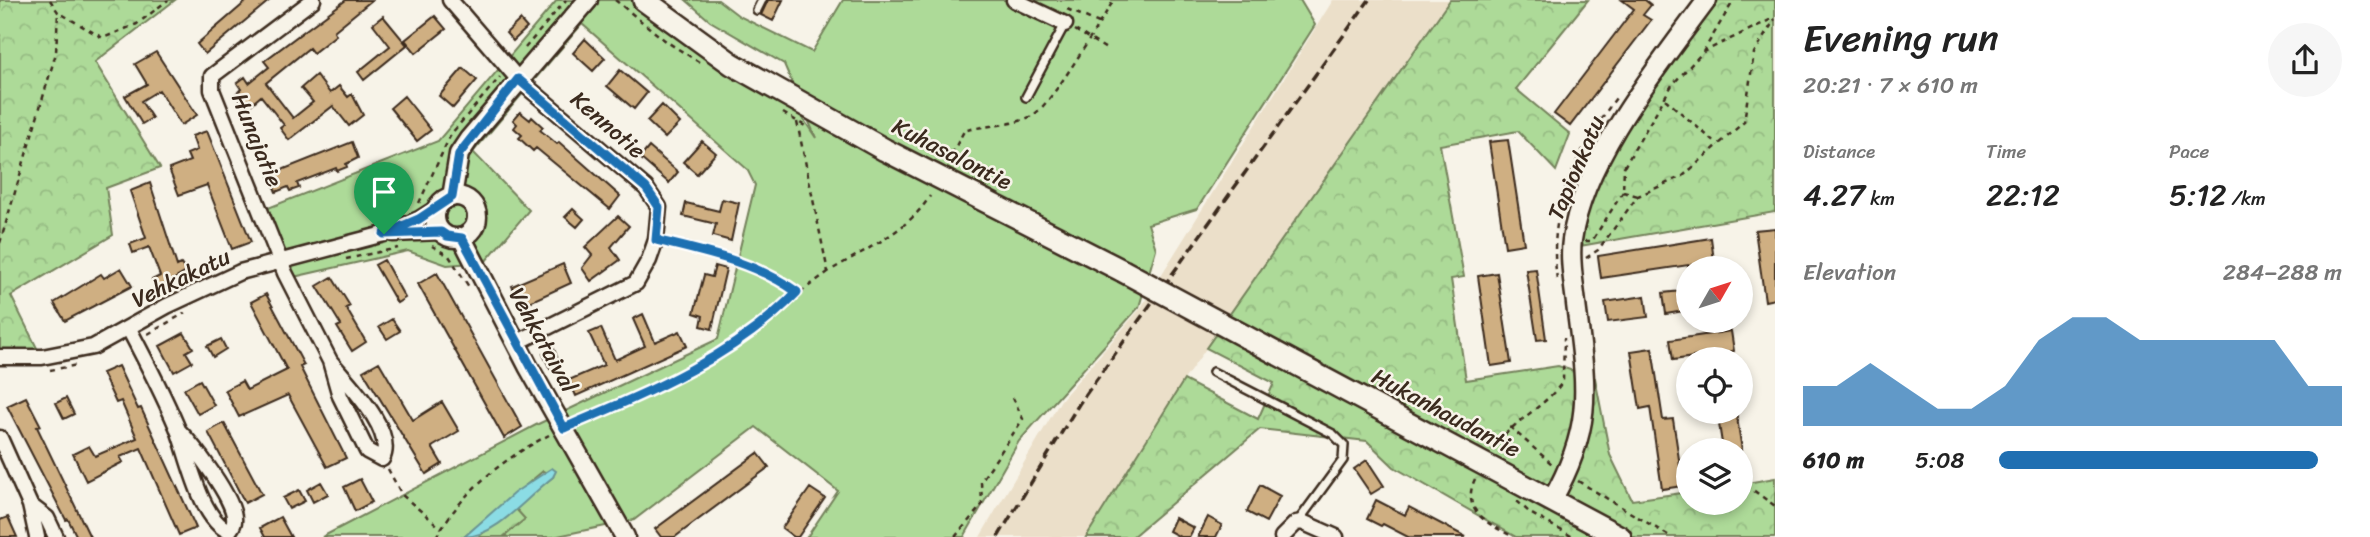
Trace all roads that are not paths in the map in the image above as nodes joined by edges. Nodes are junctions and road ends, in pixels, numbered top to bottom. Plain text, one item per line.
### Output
1 (313, 0) edge
2 (450, 0) edge
3 (588, 0) edge
4 (645, 0) edge
5 (762, 0) edge
6 (1014, 0) edge
7 (1707, 0) edge
8 (757, 10) dead end
9 (1065, 24) joint
10 (518, 79) junction
11 (1026, 97) dead end
12 (445, 202) junction
13 (384, 234) junction
14 (462, 238) junction
15 (436, 239) junction
16 (281, 260) junction
17 (132, 335) junction
18 (1246, 337) joint
19 (516, 343) junction
20 (0, 357) edge
21 (1213, 372) dead end
22 (178, 430) junction
23 (0, 438) edge
24 (382, 459) road end
25 (1552, 500) junction
26 (30, 505) junction
27 (1296, 523) junction
28 (37, 537) edge
29 (56, 537) edge
30 (625, 537) edge
31 (1282, 537) edge
32 (1336, 537) edge
33 (1620, 537) edge

1 - 16 street, Hunajatie
2 - 10 street
3 - 10 street
4 - 18 main road, Kuhasalontie, bridge
5 - 8 lane
6 - 9 street
7 - 25 street, Tapionkatu
9 - 11 lane
10 - 12 street
10 - 19 street, Kennotie
12 - 13 street, Vehkakatu
12 - 14 street
12 - 15 street
13 - 15 street, Vehkakatu
13 - 16 street, Vehkakatu
14 - 15 street
14 - 19 street, Vehkataival
16 - 17 street, Vehkakatu
16 - 24 street
17 - 20 street, Vehkakatu
17 - 22 street
18 - 25 main road, Hukanhaudantie
19 - 30 street, Vehkataival
21 - 27 lane
22 - 22 street
23 - 26 street
25 - 33 main road, Hukanhaudantie
26 - 28 street
26 - 29 street
27 - 31 street
27 - 32 street

